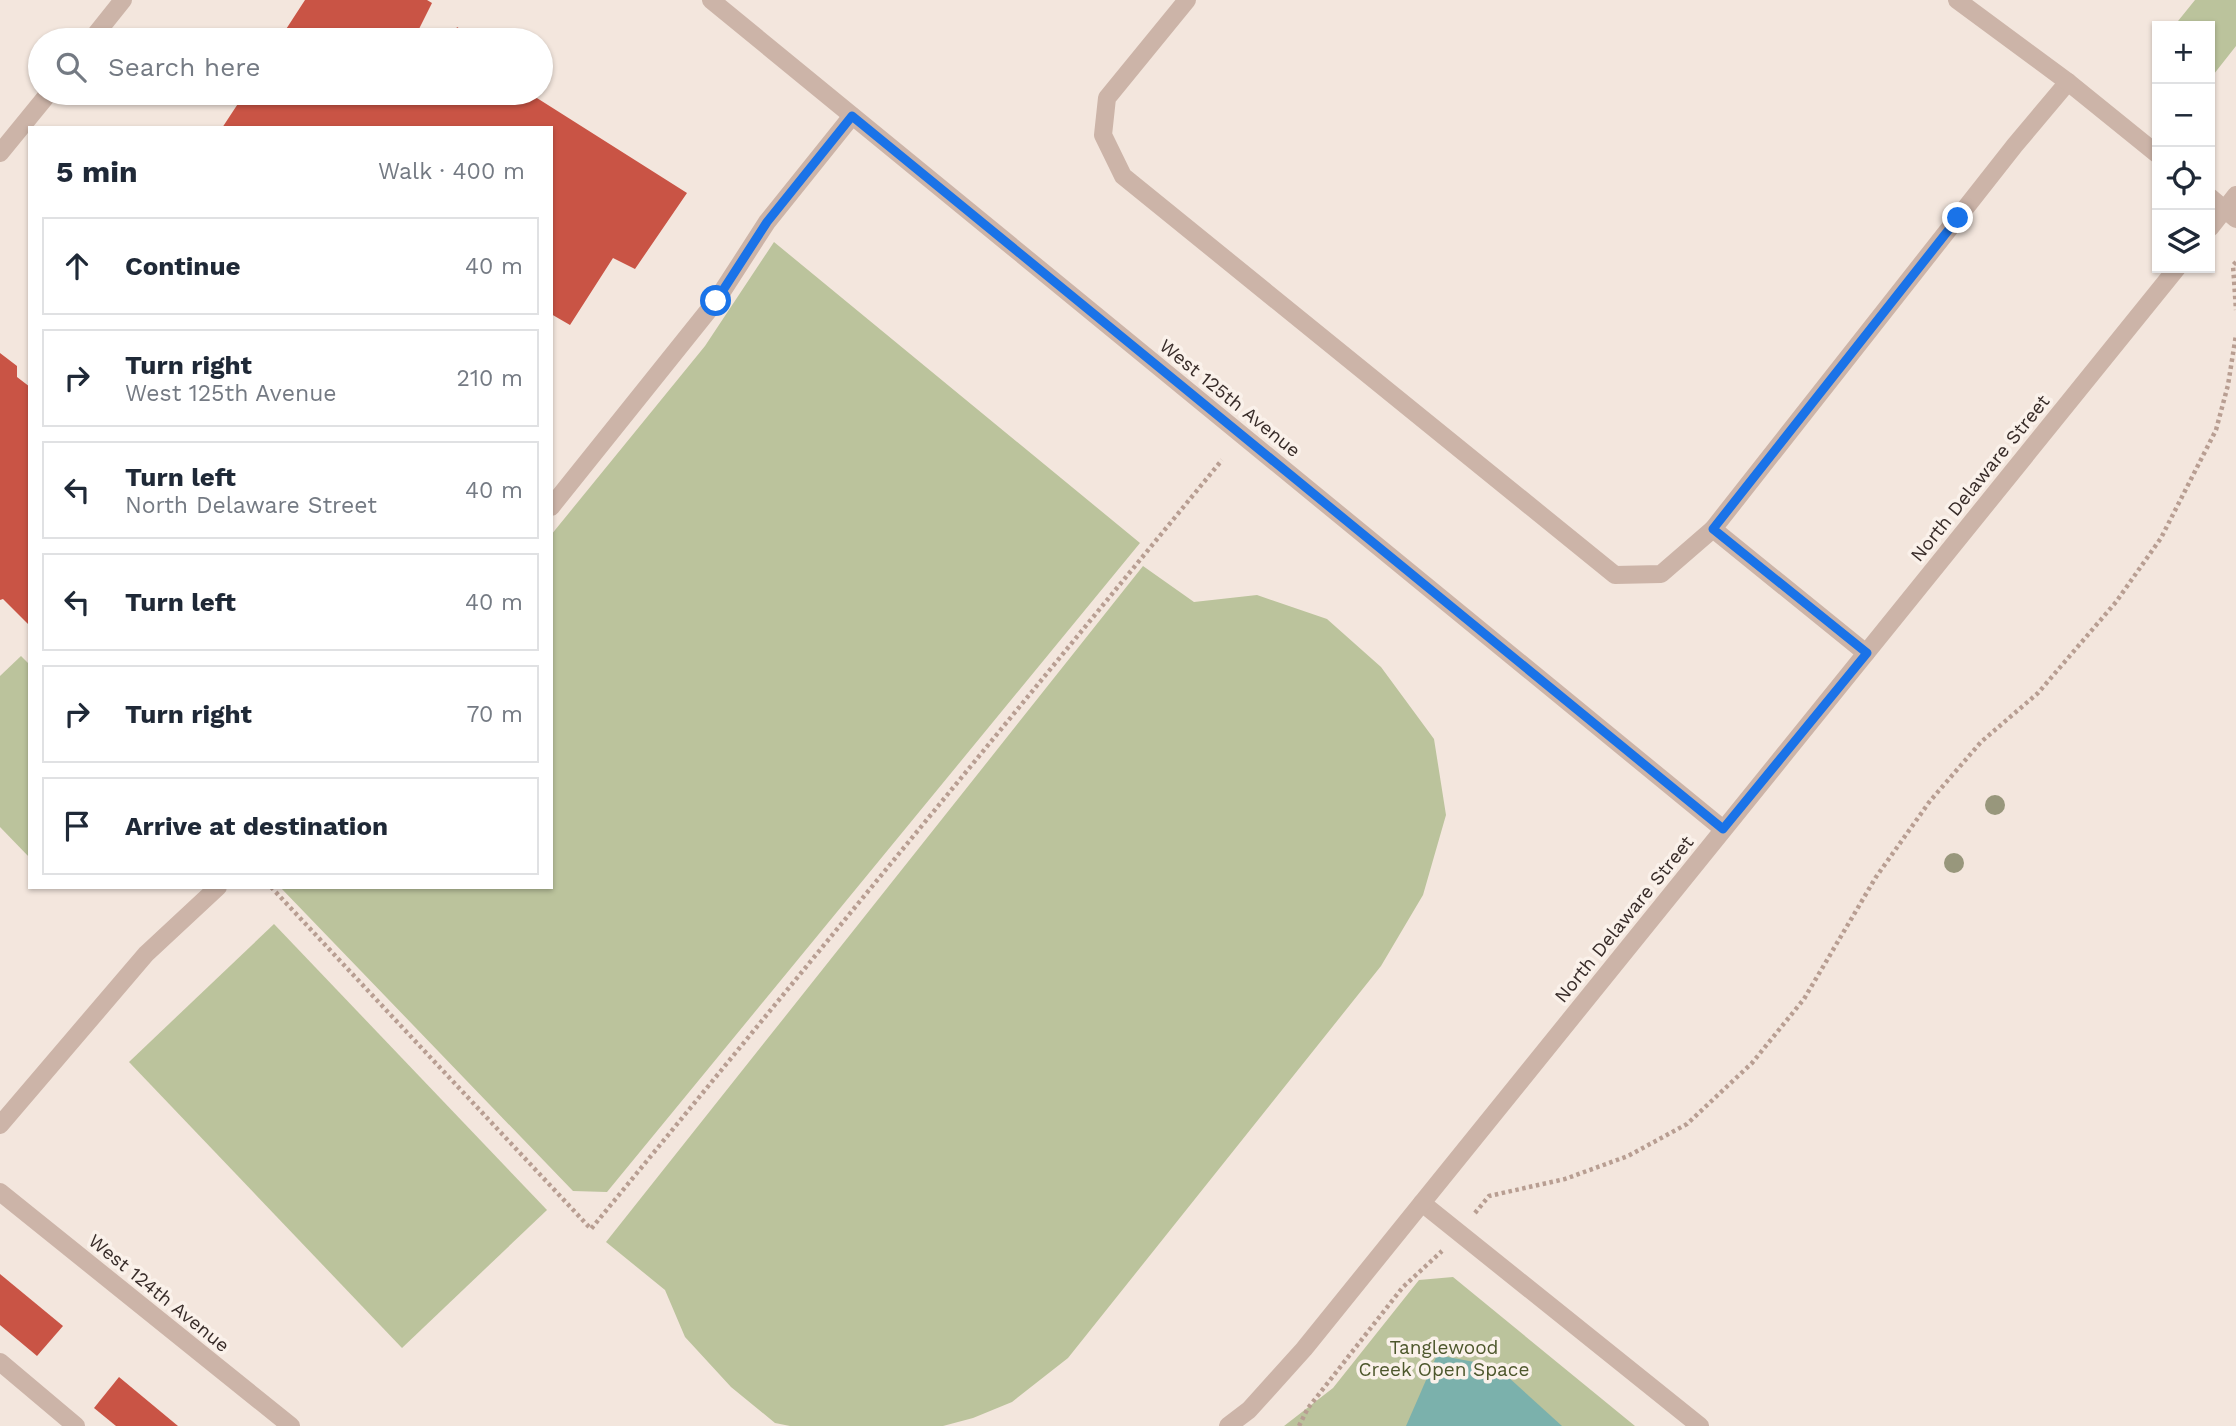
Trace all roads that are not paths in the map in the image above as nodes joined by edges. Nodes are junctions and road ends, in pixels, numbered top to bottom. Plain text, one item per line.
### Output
1 (123, 0) edge
2 (711, 0) edge
3 (1187, 0) edge
4 (1957, 0) edge
5 (101, 28) edge
6 (2068, 82) junction
7 (39, 105) edge
8 (852, 116) junction
9 (2152, 151) edge
10 (0, 153) edge
11 (2236, 195) edge
12 (2215, 201) edge
13 (2230, 214) edge
14 (2215, 224) edge
15 (2173, 273) edge
16 (553, 505) edge
17 (1713, 529) junction
18 (1867, 653) junction
19 (1723, 829) junction
20 (216, 889) edge
21 (0, 1125) edge
22 (0, 1192) edge
23 (1422, 1203) junction
24 (0, 1362) edge
25 (76, 1426) edge
26 (291, 1426) edge
27 (1228, 1426) edge
28 (1700, 1426) edge

1 - 5 street
2 - 8 street, West 125th Avenue
3 - 17 street
4 - 6 street
6 - 9 street
6 - 17 street
7 - 10 street
8 - 16 street
8 - 19 street, West 125th Avenue
11 - 13 street
12 - 13 street
13 - 14 street
15 - 18 street, North Delaware Street
17 - 18 street
18 - 19 street, North Delaware Street
19 - 23 street, North Delaware Street
20 - 21 street
22 - 26 street, West 124th Avenue
23 - 27 street, North Delaware Street
23 - 28 street
24 - 25 street

